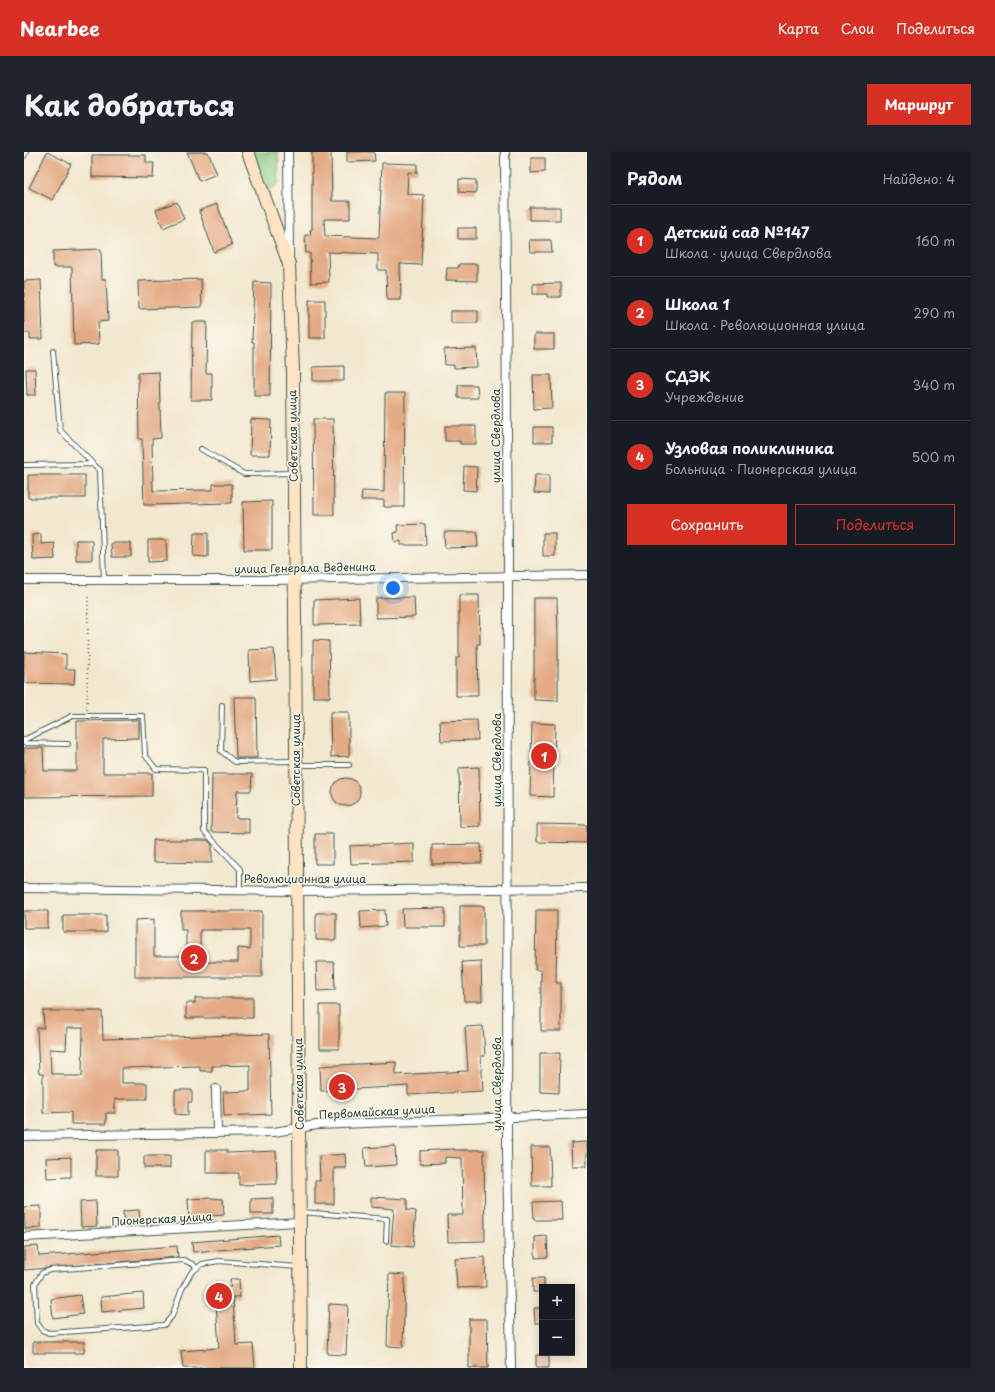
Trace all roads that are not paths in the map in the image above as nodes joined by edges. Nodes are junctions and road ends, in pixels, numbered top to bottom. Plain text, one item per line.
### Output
1 (26, 152) edge
2 (248, 152) edge
3 (288, 152) edge
4 (505, 152) edge
5 (24, 156) edge
6 (289, 264) junction
7 (53, 351) dead end
8 (201, 449) dead end
9 (93, 464) junction
10 (24, 465) edge
11 (294, 473) junction
12 (587, 574) edge
13 (508, 575) junction
14 (24, 580) edge
15 (104, 580) junction
16 (295, 580) junction
17 (222, 705) dead end
18 (24, 742) edge
19 (68, 744) dead end
20 (296, 763) junction
21 (349, 765) dead end
22 (24, 888) edge
23 (508, 888) junction
24 (587, 888) edge
25 (240, 890) junction
26 (296, 891) junction
27 (216, 1089) dead end
28 (587, 1114) edge
29 (508, 1117) junction
30 (300, 1127) junction
31 (217, 1133) junction
32 (24, 1136) edge
33 (300, 1217) junction
34 (24, 1237) edge
35 (386, 1241) dead end
36 (301, 1267) junction
37 (196, 1268) junction
38 (301, 1368) edge
39 (511, 1368) edge

1 - 5 lane
2 - 6 street
3 - 6 street, Советская улица
4 - 13 street, улица Свердлова
6 - 11 street, Советская улица
7 - 9 lane
8 - 11 lane
9 - 10 lane
9 - 15 lane
11 - 16 street, Советская улица
12 - 13 street, улица Генерала Веденина
13 - 16 street, улица Генерала Веденина
13 - 23 street, улица Свердлова
14 - 15 street, улица Генерала Веденина
15 - 16 street, улица Генерала Веденина
16 - 20 street, Советская улица
17 - 20 lane
18 - 19 lane
18 - 25 lane
20 - 21 lane
20 - 26 street, Советская улица
22 - 25 street, Революционная улица
23 - 24 street, Революционная улица
23 - 26 street, Революционная улица
23 - 29 street, улица Свердлова
25 - 26 street, Революционная улица
26 - 30 street, Советская улица
27 - 31 street
28 - 29 street, Первомайская улица
29 - 30 street, Первомайская улица
29 - 39 street, улица Свердлова
30 - 31 street, Первомайская улица
30 - 33 street, Советская улица
31 - 32 street, Первомайская улица
33 - 34 street, Пионерская улица
33 - 35 lane
33 - 36 street, Советская улица
36 - 37 lane
36 - 38 street, Советская улица
37 - 37 lane

